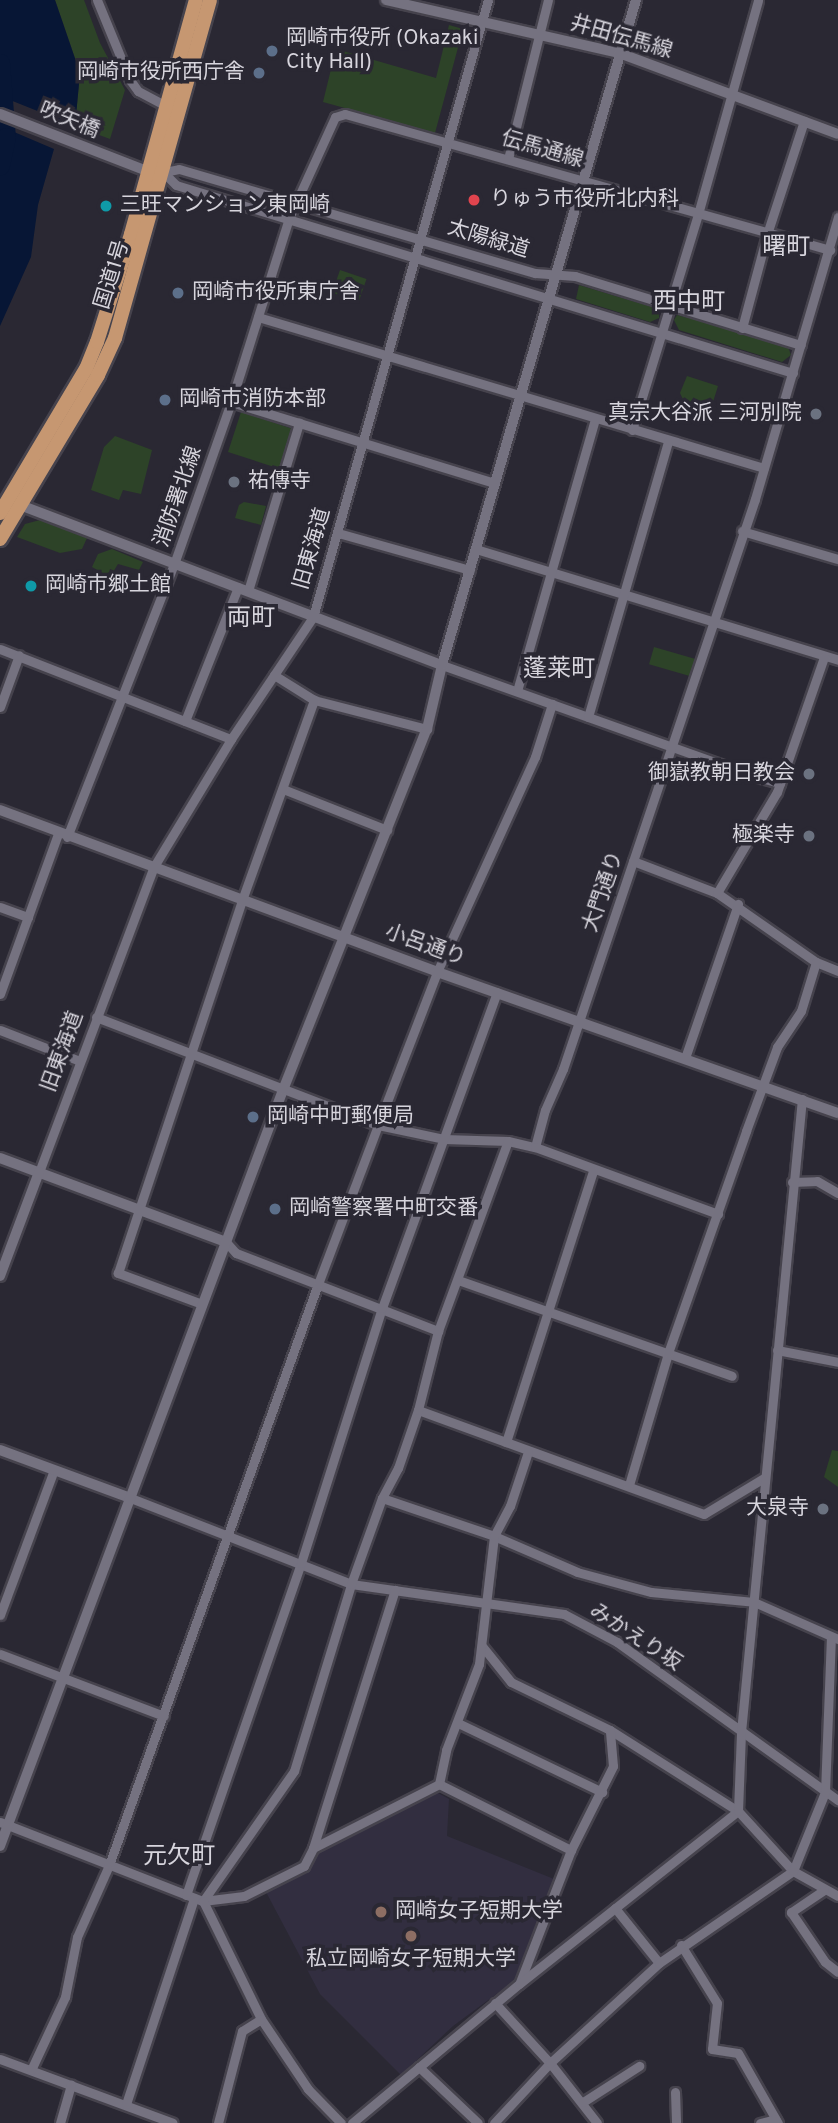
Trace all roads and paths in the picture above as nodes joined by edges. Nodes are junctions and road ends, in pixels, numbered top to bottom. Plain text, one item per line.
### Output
1 (97, 0) edge
2 (196, 0) edge
3 (211, 0) edge
4 (386, 0) edge
5 (488, 0) edge
6 (548, 0) edge
7 (636, 0) edge
8 (758, 0) edge
9 (482, 21) junction
10 (538, 34) junction
11 (620, 53) junction
12 (732, 94) junction
13 (166, 106) junction
14 (0, 114) edge
15 (804, 121) junction
16 (838, 134) edge
17 (448, 142) junction
18 (508, 159) junction
19 (147, 171) junction
20 (164, 173) junction
21 (584, 180) junction
22 (296, 203) junction
23 (698, 214) junction
24 (838, 216) edge
25 (289, 218) junction
26 (768, 232) junction
27 (420, 239) junction
28 (830, 250) junction
29 (414, 258) junction
30 (556, 276) junction
31 (550, 298) junction
32 (671, 306) junction
33 (258, 317) junction
34 (742, 328) junction
35 (662, 334) junction
36 (801, 345) junction
37 (387, 356) junction
38 (793, 373) junction
39 (520, 397) junction
40 (232, 402) junction
41 (595, 419) junction
42 (299, 423) junction
43 (632, 430) junction
44 (668, 441) junction
45 (364, 443) junction
46 (764, 468) junction
47 (495, 483) junction
48 (20, 505) junction
49 (1, 511) edge
50 (743, 531) junction
51 (338, 533) junction
52 (0, 539) edge
53 (476, 550) junction
54 (838, 559) edge
55 (174, 564) junction
56 (470, 570) junction
57 (551, 572) junction
58 (243, 589) junction
59 (624, 592) junction
60 (313, 617) junction
61 (714, 621) junction
62 (0, 649) edge
63 (19, 655) junction
64 (824, 657) junction
65 (838, 660) edge
66 (442, 665) junction
67 (274, 675) junction
68 (517, 691) junction
69 (122, 697) junction
70 (314, 700) junction
71 (552, 704) junction
72 (0, 707) edge
73 (588, 716) junction
74 (185, 721) junction
75 (427, 729) junction
76 (231, 739) junction
77 (671, 747) junction
78 (780, 783) junction
79 (283, 789) junction
80 (0, 810) edge
81 (387, 830) junction
82 (63, 835) junction
83 (633, 861) junction
84 (153, 868) junction
85 (717, 892) junction
86 (242, 900) junction
87 (738, 904) junction
88 (0, 907) edge
89 (28, 917) junction
90 (344, 937) junction
91 (816, 962) junction
92 (838, 971) edge
93 (437, 972) junction
94 (497, 992) junction
95 (0, 994) edge
96 (96, 1017) junction
97 (579, 1020) junction
98 (0, 1030) edge
99 (190, 1054) junction
100 (685, 1058) junction
101 (80, 1061) junction
102 (765, 1086) junction
103 (283, 1090) junction
104 (802, 1099) junction
105 (838, 1112) edge
106 (379, 1125) junction
107 (444, 1139) junction
108 (508, 1141) junction
109 (535, 1147) junction
110 (0, 1158) edge
111 (593, 1171) junction
112 (39, 1172) junction
113 (792, 1182) junction
114 (838, 1193) edge
115 (142, 1212) junction
116 (718, 1214) junction
117 (226, 1242) junction
118 (0, 1276) edge
119 (458, 1280) junction
120 (318, 1284) junction
121 (202, 1304) junction
122 (382, 1308) junction
123 (547, 1311) junction
124 (438, 1331) junction
125 (777, 1350) junction
126 (668, 1353) junction
127 (838, 1362) edge
128 (732, 1376) dead end
129 (418, 1410) junction
130 (506, 1443) junction
131 (0, 1450) edge
132 (528, 1452) junction
133 (54, 1470) junction
134 (764, 1478) junction
135 (629, 1485) junction
136 (128, 1497) junction
137 (382, 1498) junction
138 (494, 1536) junction
139 (229, 1537) junction
140 (301, 1563) junction
141 (351, 1584) junction
142 (395, 1590) junction
143 (754, 1602) junction
144 (485, 1604) junction
145 (0, 1615) edge
146 (834, 1638) edge
147 (482, 1646) junction
148 (0, 1654) edge
149 (62, 1676) junction
150 (164, 1716) junction
151 (458, 1723) junction
152 (610, 1730) junction
153 (741, 1732) junction
154 (439, 1784) junction
155 (602, 1791) junction
156 (825, 1792) junction
157 (838, 1800) edge
158 (738, 1811) junction
159 (4, 1824) edge
160 (0, 1846) edge
161 (313, 1848) junction
162 (571, 1850) junction
163 (109, 1865) junction
164 (793, 1871) junction
165 (824, 1890) junction
166 (838, 1896) edge
167 (194, 1898) junction
168 (615, 1908) junction
169 (681, 1945) junction
170 (659, 1963) junction
171 (838, 1972) edge
172 (519, 1984) junction
173 (495, 2003) junction
174 (261, 2019) junction
175 (0, 2059) edge
176 (550, 2063) junction
177 (639, 2066) dead end
178 (419, 2067) junction
179 (31, 2070) junction
180 (71, 2085) junction
181 (675, 2092) dead end
182 (583, 2102) junction
183 (126, 2104) junction
184 (777, 2121) edge
185 (60, 2123) edge
186 (173, 2123) edge
187 (218, 2123) edge
188 (341, 2123) edge
189 (352, 2123) edge
190 (478, 2123) edge
191 (494, 2123) edge
192 (597, 2123) edge
193 (676, 2123) edge
194 (760, 2123) edge

1 - 13 street
2 - 13 highway, 国道1号
3 - 20 highway, 国道1号
4 - 9 street, 井田伝馬線
5 - 9 street, 旧東海道
6 - 10 street
7 - 11 street
8 - 12 street
9 - 10 street, 井田伝馬線
9 - 17 street, 旧東海道
10 - 11 street, 井田伝馬線
10 - 18 street
11 - 12 street, 井田伝馬線
11 - 21 street
12 - 15 street, 井田伝馬線
12 - 23 street
13 - 19 highway, 国道1号
14 - 19 street, 吹矢橋
15 - 16 street, 井田伝馬線
15 - 26 street
17 - 18 street, 伝馬通線
17 - 22 street, 伝馬通線
17 - 27 street, 旧東海道
18 - 21 street, 伝馬通線
19 - 20 street, 太陽緑道
19 - 49 highway, 国道1号
20 - 22 street, 太陽緑道
20 - 25 street, 太陽緑道
20 - 48 highway, 国道1号
21 - 23 street, 伝馬通線
21 - 30 street
22 - 25 street, 消防署北線
22 - 27 street, 太陽緑道
23 - 26 street, 伝馬通線
23 - 32 street
24 - 28 street, 大門通り
25 - 29 street, 太陽緑道
25 - 33 street, 消防署北線
26 - 28 street, 伝馬通線
26 - 34 street
27 - 29 street, 旧東海道
27 - 30 street, 太陽緑道
28 - 36 street, 大門通り
29 - 31 street, 太陽緑道
29 - 37 street, 旧東海道
30 - 31 street
30 - 32 street, 太陽緑道
31 - 35 street, 太陽緑道
31 - 39 street
32 - 34 street, 太陽緑道
32 - 35 street
33 - 37 street
33 - 40 street, 消防署北線
34 - 36 street, 太陽緑道
35 - 38 street, 太陽緑道
35 - 43 street
36 - 38 street, 大門通り
37 - 39 street
37 - 45 street, 旧東海道
38 - 46 street, 大門通り
39 - 41 street
39 - 47 street
40 - 42 street
40 - 55 street, 消防署北線
41 - 43 street
41 - 57 street
42 - 45 street
42 - 58 street
43 - 44 street
44 - 46 street
44 - 59 street
45 - 47 street
45 - 51 street, 旧東海道
46 - 50 street, 大門通り
47 - 53 street
48 - 52 highway, 国道1号
48 - 55 street
50 - 54 street
50 - 61 street, 大門通り
51 - 56 street
51 - 60 street, 旧東海道
53 - 56 street
53 - 57 street
55 - 58 street
55 - 69 street, 消防署北線
56 - 66 street
57 - 59 street
57 - 68 street
58 - 60 street
58 - 74 street
59 - 61 street
59 - 73 street
60 - 66 street
60 - 67 street, 旧東海道
61 - 64 street
61 - 77 street, 大門通り
62 - 63 street
63 - 69 street
63 - 72 street
64 - 65 street
64 - 78 street
66 - 68 street
66 - 75 street
67 - 70 street
67 - 76 street, 旧東海道
68 - 71 street
69 - 74 street
69 - 82 street, 消防署北線
70 - 75 street
70 - 79 street
71 - 73 street
71 - 93 street
73 - 77 street
74 - 76 street
75 - 81 street
76 - 84 street, 旧東海道
77 - 78 street
77 - 83 street, 大門通り
78 - 85 street
79 - 81 street
79 - 86 street
80 - 82 street, 小呂通り
81 - 90 street
82 - 84 street, 小呂通り
82 - 89 street, 消防署北線
83 - 85 street
83 - 97 street, 大門通り
84 - 86 street, 小呂通り
84 - 96 street, 旧東海道
85 - 87 street
86 - 90 street, 小呂通り
86 - 99 street
87 - 91 street
87 - 100 street
88 - 89 street
89 - 95 street, 消防署北線
90 - 93 street, 小呂通り
90 - 103 street
91 - 92 street
91 - 102 street
93 - 94 street, 小呂通り
93 - 106 street
94 - 97 street, 小呂通り
94 - 107 street
96 - 99 street
96 - 101 street, 旧東海道
97 - 100 street, 小呂通り
97 - 109 street, 大門通り
98 - 101 street
99 - 103 street
99 - 115 street
100 - 102 street, 小呂通り
101 - 112 street, 旧東海道
102 - 104 street, 小呂通り
102 - 116 street
103 - 106 street
103 - 117 street
104 - 105 street, 小呂通り
104 - 113 street
106 - 107 street
106 - 120 street
107 - 108 street
107 - 122 street
108 - 109 street
108 - 119 street
109 - 111 street
110 - 112 street
111 - 116 street
111 - 123 street
112 - 115 street
112 - 118 street, 旧東海道
113 - 114 street
113 - 125 street
115 - 117 street
115 - 121 street
116 - 126 street
117 - 120 street
117 - 121 street
119 - 123 street
119 - 124 street
120 - 122 street
120 - 139 street
121 - 136 street
122 - 124 street
122 - 140 street
123 - 126 street
123 - 130 street
124 - 129 street
125 - 127 street
125 - 134 street
126 - 128 street
126 - 135 street
129 - 130 street
129 - 137 street
130 - 132 street
131 - 133 street
132 - 135 street
132 - 138 street
133 - 136 street
133 - 145 street
134 - 135 street
134 - 143 street
136 - 139 street, みかえり坂
136 - 149 street
137 - 138 street
137 - 141 street
138 - 143 street
138 - 144 street
139 - 140 street, みかえり坂
139 - 150 street
140 - 141 street, みかえり坂
140 - 167 street
141 - 142 street, みかえり坂
141 - 167 street
142 - 144 street, みかえり坂
142 - 161 street
143 - 146 street
143 - 153 street
144 - 147 street
144 - 153 street, みかえり坂
146 - 156 street
147 - 151 street
147 - 152 street
148 - 149 street
149 - 150 street
149 - 159 street
150 - 163 street
151 - 154 street
151 - 155 street
152 - 155 street
152 - 158 street
153 - 156 street, みかえり坂
153 - 158 street
154 - 161 street
154 - 162 street
155 - 162 street
156 - 157 street, みかえり坂
156 - 164 street
158 - 164 street
158 - 168 street
159 - 160 street
159 - 163 street
161 - 167 street
162 - 172 street
163 - 167 street
163 - 179 street
164 - 165 street
164 - 169 street
165 - 166 street
165 - 171 street
167 - 174 street
167 - 183 street
168 - 170 street
168 - 172 street
169 - 170 street
169 - 184 street
170 - 176 street
172 - 173 street
173 - 176 street
173 - 178 street
174 - 187 street
174 - 188 street
175 - 179 street
176 - 182 street
176 - 191 street
177 - 182 street
178 - 189 street
178 - 190 street
179 - 180 street
180 - 183 street
180 - 185 street
181 - 193 street
182 - 192 street
183 - 186 street
184 - 194 street

